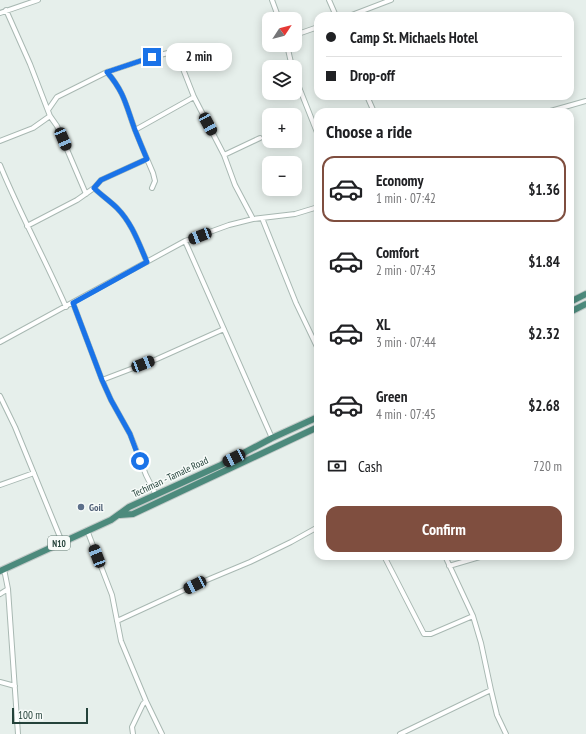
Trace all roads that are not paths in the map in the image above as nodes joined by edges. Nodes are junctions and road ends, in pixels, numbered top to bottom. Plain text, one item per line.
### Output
1 (38, 0) edge
2 (272, 0) edge
3 (329, 0) edge
4 (391, 0) edge
5 (6, 10) junction
6 (276, 12) edge
7 (334, 12) edge
8 (360, 12) edge
9 (0, 13) edge
10 (314, 28) edge
11 (302, 33) edge
12 (107, 72) junction
13 (302, 95) edge
14 (194, 98) junction
15 (586, 101) edge
16 (561, 108) edge
17 (48, 110) junction
18 (50, 116) junction
19 (314, 125) edge
20 (135, 130) junction
21 (260, 138) dead end
22 (0, 141) edge
23 (224, 155) junction
24 (147, 159) junction
25 (0, 165) edge
26 (1, 172) edge
27 (94, 188) junction
28 (152, 188) dead end
29 (86, 194) junction
30 (314, 208) edge
31 (262, 218) junction
32 (253, 219) junction
33 (27, 226) junction
34 (185, 242) junction
35 (147, 262) junction
36 (586, 294) edge
37 (574, 300) edge
38 (73, 303) junction
39 (586, 304) edge
40 (66, 307) junction
41 (574, 310) edge
42 (224, 329) junction
43 (314, 341) edge
44 (0, 342) edge
45 (102, 380) junction
46 (0, 396) edge
47 (314, 420) edge
48 (314, 429) edge
49 (272, 438) junction
50 (34, 473) junction
51 (0, 485) edge
52 (156, 495) junction
53 (119, 515) junction
54 (314, 529) edge
55 (87, 530) junction
56 (62, 542) junction
57 (386, 560) edge
58 (447, 560) edge
59 (470, 560) edge
60 (449, 566) junction
61 (2, 570) edge
62 (8, 589) junction
63 (0, 594) edge
64 (473, 616) junction
65 (117, 621) junction
66 (0, 682) edge
67 (15, 686) junction
68 (491, 690) junction
69 (146, 701) junction
70 (18, 734) edge
71 (133, 734) edge
72 (162, 734) edge
73 (400, 734) edge
74 (506, 734) edge

1 - 5 street
2 - 6 street
3 - 7 street
4 - 8 street
5 - 9 street
5 - 17 street
10 - 11 street
12 - 14 street
12 - 17 street
12 - 20 street
13 - 19 street
14 - 20 street
14 - 23 street
15 - 16 street
17 - 18 street
18 - 22 street
18 - 29 street
20 - 24 street
21 - 23 street
23 - 32 street
24 - 27 street
24 - 28 street
25 - 26 street
26 - 33 street
27 - 29 street
27 - 35 street
29 - 33 street
30 - 31 street
31 - 32 street
31 - 43 street
32 - 34 street
33 - 40 street
34 - 35 street
34 - 42 street
35 - 38 street
36 - 37 highway
38 - 40 street
38 - 45 street
39 - 41 highway
40 - 44 street
42 - 45 street
42 - 49 street
45 - 52 street
46 - 50 street
47 - 49 highway, Techiman - Tamale Road / N10
48 - 53 highway, Techiman - Tamale Road / N10
49 - 52 highway, Techiman - Tamale Road / N10
50 - 51 street
50 - 56 street
52 - 53 highway, Techiman - Tamale Road / N10
53 - 55 highway, Techiman - Tamale Road / N10
54 - 65 street
55 - 56 highway, Techiman - Tamale Road / N10
55 - 65 street
56 - 61 highway, Techiman - Tamale Road / N10
57 - 64 street
58 - 60 street
59 - 60 street
60 - 64 street
61 - 62 street
62 - 63 street
62 - 67 street
64 - 68 street
65 - 69 street
66 - 67 street
67 - 70 street
68 - 73 street
68 - 74 street
69 - 71 street
69 - 72 street

